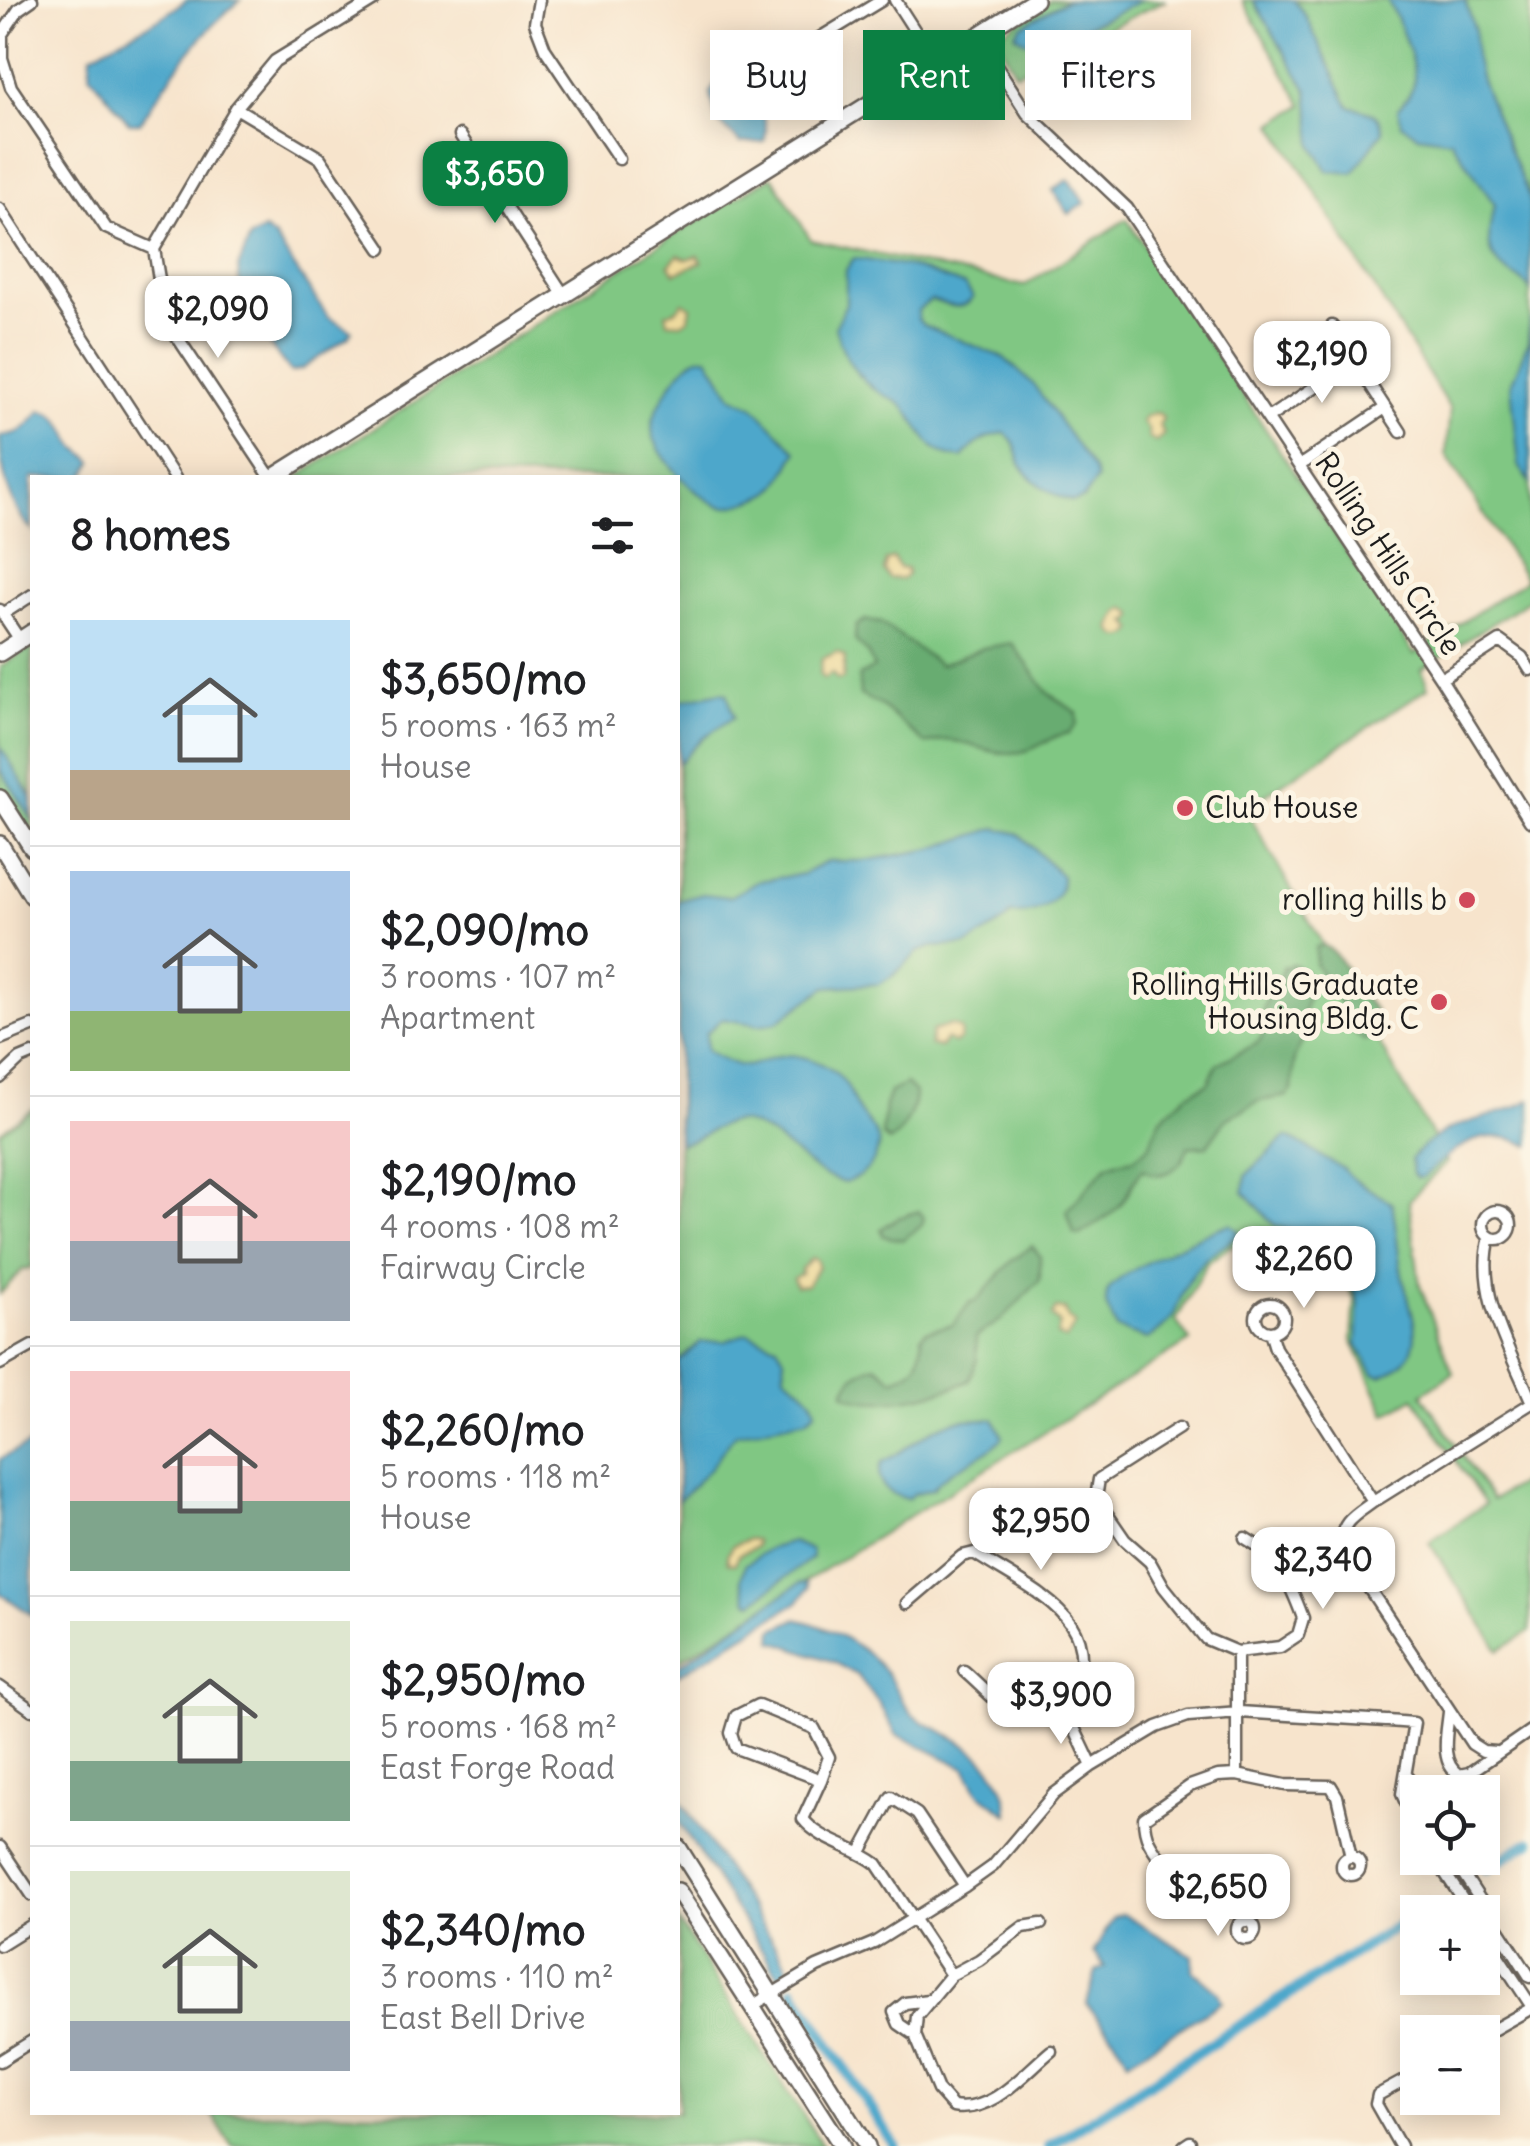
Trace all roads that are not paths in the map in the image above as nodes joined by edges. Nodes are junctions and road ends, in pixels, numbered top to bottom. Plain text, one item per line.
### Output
1 (32, 0) edge
2 (374, 0) edge
3 (539, 0) edge
4 (882, 0) edge
5 (894, 0) edge
6 (1035, 0) edge
7 (833, 30) edge
8 (914, 30) edge
9 (989, 30) edge
10 (2, 34) edge
11 (1005, 79) edge
12 (236, 108) junction
13 (863, 109) edge
14 (460, 135) dead end
15 (619, 159) dead end
16 (0, 209) edge
17 (154, 249) junction
18 (380, 249) dead end
19 (564, 295) junction
20 (1332, 326) dead end
21 (1354, 360) junction
22 (1385, 408) junction
23 (1268, 418) junction
24 (1401, 432) dead end
25 (1299, 466) junction
26 (173, 475) edge
27 (269, 475) edge
28 (276, 475) edge
29 (30, 596) edge
30 (1, 612) edge
31 (26, 636) edge
32 (0, 654) edge
33 (1530, 670) edge
34 (1441, 680) junction
35 (0, 798) edge
36 (1530, 821) edge
37 (0, 844) edge
38 (30, 845) edge
39 (30, 893) edge
40 (30, 1027) edge
41 (0, 1039) edge
42 (30, 1055) edge
43 (0, 1078) edge
44 (1490, 1237) dead end
45 (1270, 1332) dead end
46 (30, 1347) edge
47 (0, 1364) edge
48 (1530, 1401) edge
49 (1179, 1428) dead end
50 (1373, 1502) junction
51 (1245, 1538) dead end
52 (907, 1603) dead end
53 (1237, 1652) junction
54 (964, 1671) dead end
55 (0, 1688) edge
56 (30, 1709) edge
57 (1066, 1712) junction
58 (1240, 1712) junction
59 (1449, 1712) junction
60 (1530, 1731) edge
61 (1472, 1744) junction
62 (1446, 1751) junction
63 (1496, 1752) junction
64 (1092, 1766) junction
65 (1237, 1775) junction
66 (1408, 1775) edge
67 (821, 1780) junction
68 (0, 1847) edge
69 (680, 1850) edge
70 (861, 1852) junction
71 (1351, 1857) dead end
72 (1464, 1875) edge
73 (965, 1886) junction
74 (30, 1892) edge
75 (680, 1894) edge
76 (916, 1918) junction
77 (1245, 1921) dead end
78 (1041, 1924) dead end
79 (30, 1926) edge
80 (0, 1946) edge
81 (1500, 1960) edge
82 (951, 1975) junction
83 (1530, 1977) edge
84 (772, 1994) junction
85 (928, 2000) junction
86 (752, 2006) junction
87 (1530, 2007) edge
88 (1500, 2025) edge
89 (916, 2035) junction
90 (30, 2042) edge
91 (1051, 2051) dead end
92 (0, 2061) edge
93 (1400, 2083) edge
94 (842, 2146) edge
95 (867, 2146) edge
96 (1400, 2146) edge

1 - 10 street
2 - 12 street
3 - 15 street
4 - 7 street
5 - 8 street
6 - 9 street
10 - 17 street
11 - 23 street, Rolling Hills Circle
12 - 17 street
12 - 18 street
13 - 19 street
14 - 19 street
16 - 26 street
17 - 27 street
19 - 28 street
20 - 21 street
21 - 22 street
21 - 23 street
22 - 24 street
22 - 25 street
23 - 25 street, Rolling Hills Circle
25 - 34 street, Rolling Hills Circle
29 - 30 street
30 - 31 street
31 - 32 street
33 - 34 street
34 - 36 street, Rolling Hills Circle
35 - 38 street
37 - 39 street
40 - 41 street
42 - 43 street
44 - 48 street
45 - 50 street
46 - 47 street
48 - 50 street
49 - 53 street
50 - 59 street
51 - 53 street
52 - 57 street
53 - 58 street
54 - 57 street
55 - 56 street
57 - 64 street
58 - 64 street
58 - 65 street
58 - 66 street
59 - 61 street
59 - 62 street
60 - 63 street
61 - 62 street
61 - 63 street
62 - 63 street
64 - 73 street
65 - 71 street
65 - 77 street
67 - 67 street
67 - 70 street
68 - 74 street
69 - 84 street
70 - 73 street
70 - 76 street
72 - 83 street
73 - 76 street
75 - 86 street
76 - 82 street
76 - 84 street
78 - 82 street
79 - 80 street
81 - 87 street
82 - 85 street
84 - 86 street
84 - 95 street
85 - 89 street
85 - 89 street
86 - 94 street
87 - 88 street
89 - 91 street
90 - 92 street
93 - 96 street

